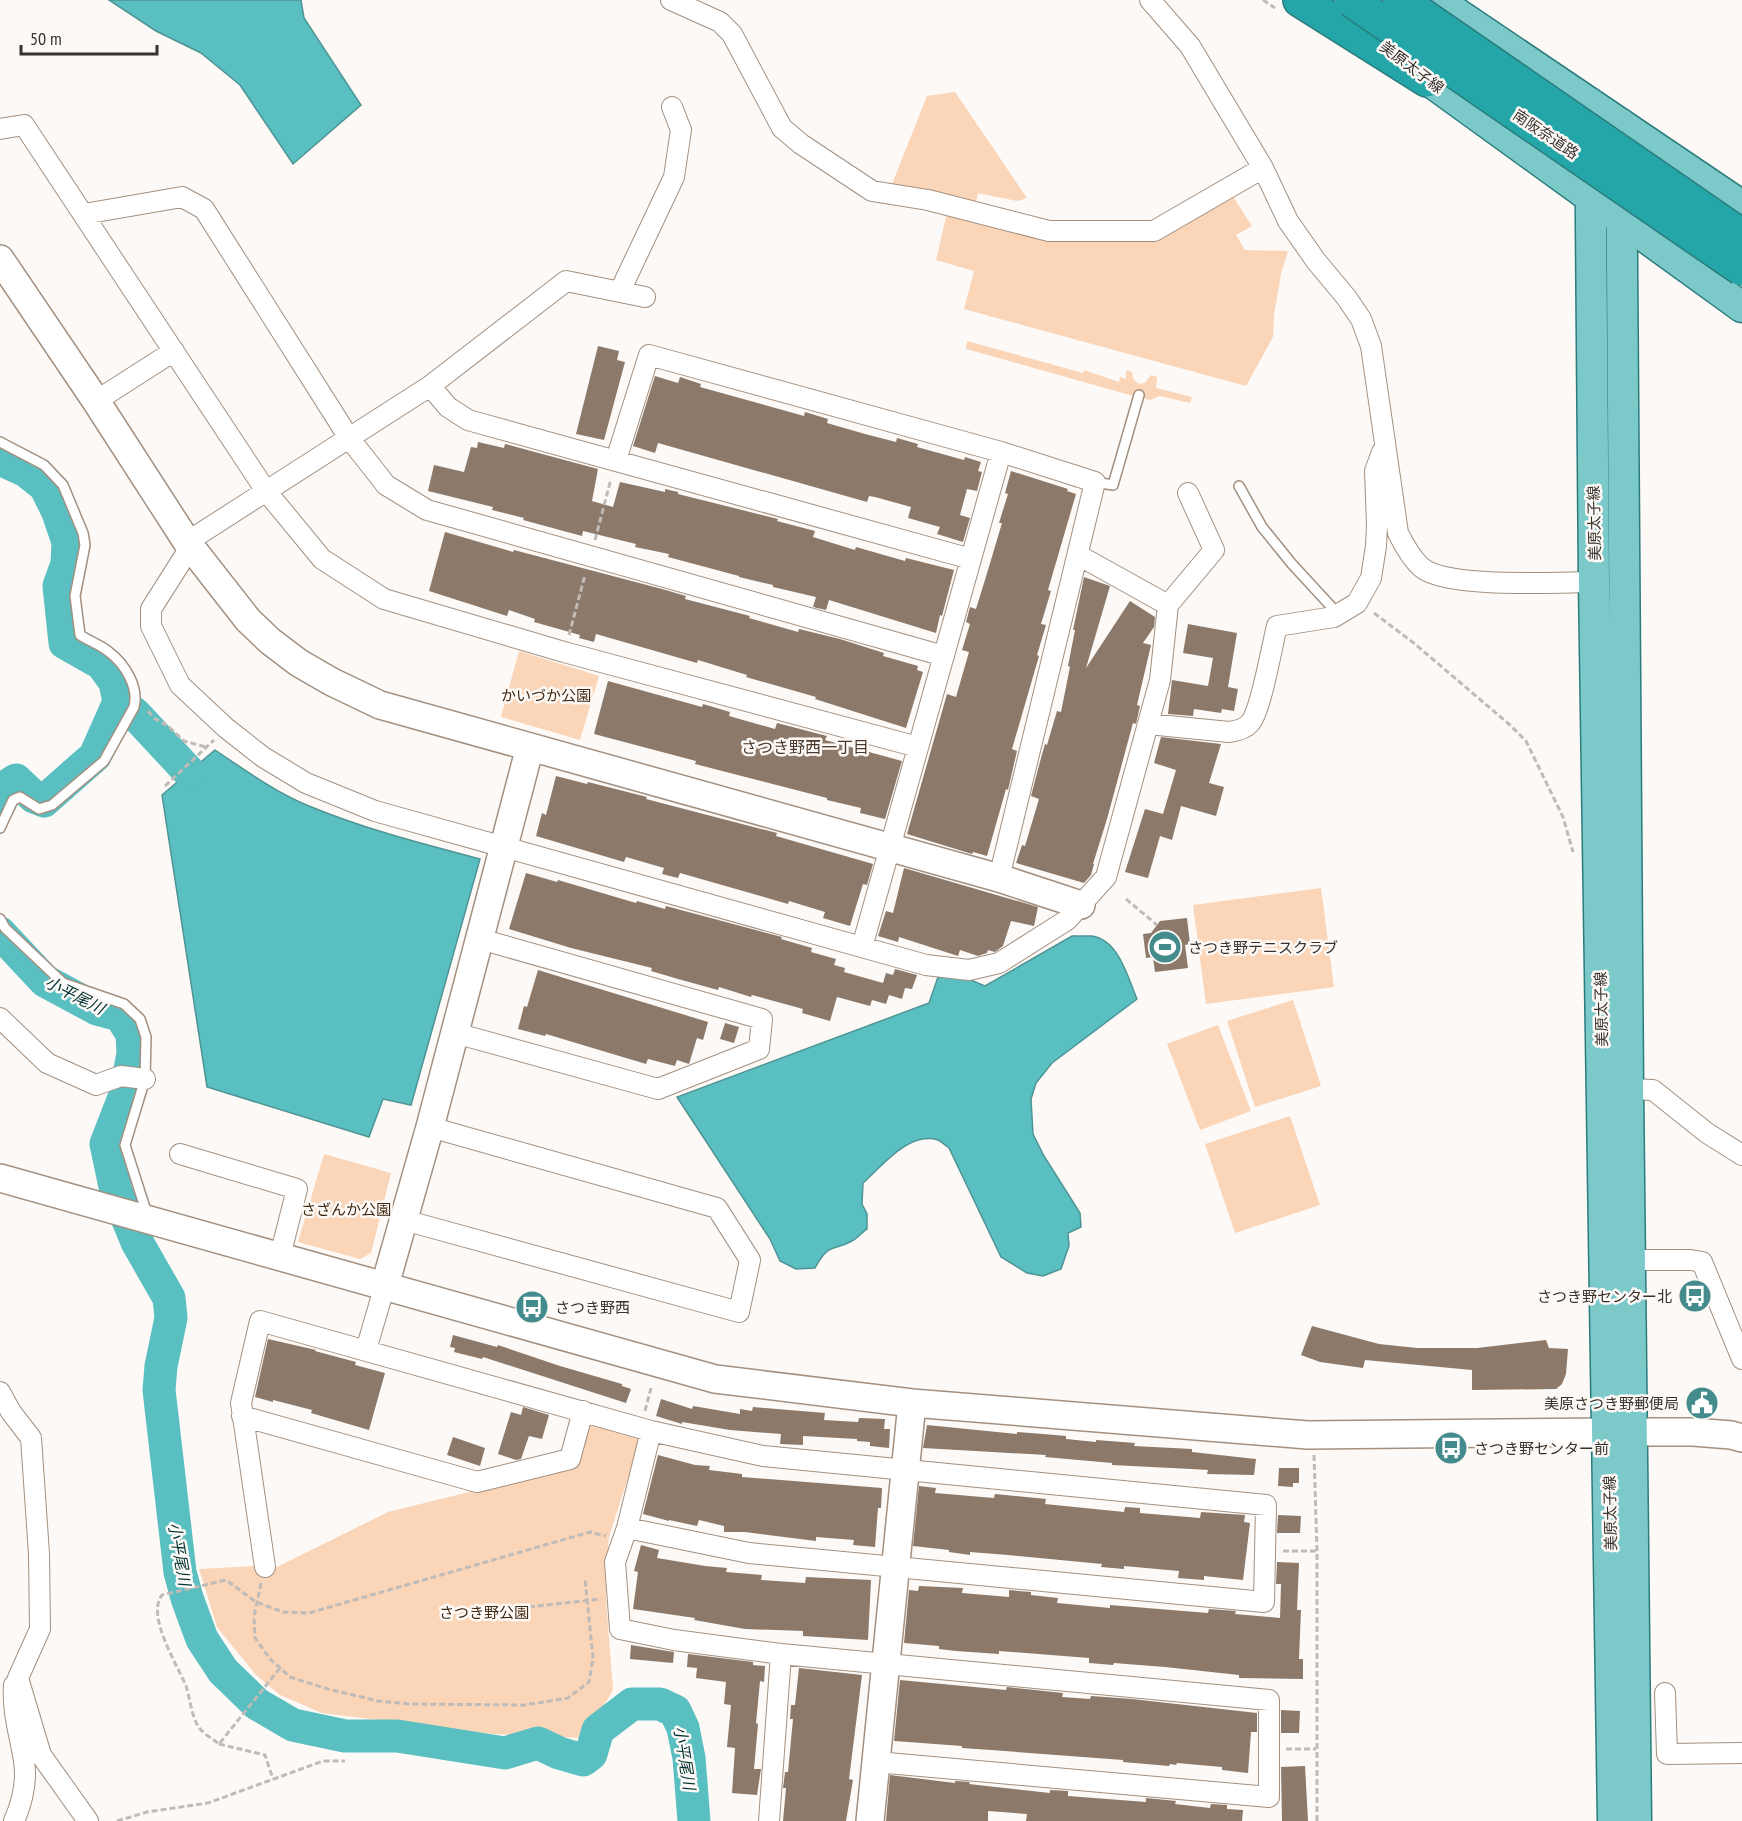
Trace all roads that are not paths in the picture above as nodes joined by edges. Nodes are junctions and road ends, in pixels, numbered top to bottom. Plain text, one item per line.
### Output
1 (671, 0) edge
2 (1150, 0) edge
3 (1300, 0) edge
4 (1321, 0) edge
5 (1351, 0) edge
6 (1400, 0) edge
7 (1437, 0) edge
8 (1427, 80) junction
9 (1590, 103) junction
10 (672, 106) dead end
11 (1621, 124) junction
12 (0, 129) edge
13 (1263, 168) junction
14 (1590, 197) junction
15 (1742, 206) edge
16 (84, 214) junction
17 (1621, 221) junction
18 (1742, 236) edge
19 (0, 259) edge
20 (1742, 268) edge
21 (620, 291) junction
22 (645, 297) dead end
23 (1742, 307) edge
24 (174, 351) junction
25 (430, 386) junction
26 (1139, 395) dead end
27 (96, 401) junction
28 (349, 438) junction
29 (0, 441) edge
30 (1384, 448) junction
31 (1001, 452) junction
32 (616, 460) junction
33 (1095, 482) junction
34 (1239, 486) dead end
35 (266, 491) junction
36 (1188, 493) dead end
37 (189, 544) junction
38 (1078, 555) junction
39 (971, 559) junction
40 (1594, 582) junction
41 (1168, 605) junction
42 (1338, 614) junction
43 (944, 656) junction
44 (1148, 724) junction
45 (530, 747) junction
46 (918, 747) junction
47 (0, 828) edge
48 (504, 847) junction
49 (889, 848) junction
50 (999, 878) junction
51 (1082, 905) junction
52 (0, 919) edge
53 (480, 939) junction
54 (862, 947) junction
55 (0, 1018) edge
56 (455, 1033) junction
57 (145, 1080) junction
58 (1628, 1089) junction
59 (430, 1127) junction
60 (180, 1154) dead end
61 (1742, 1155) edge
62 (0, 1178) edge
63 (132, 1214) junction
64 (404, 1220) junction
65 (280, 1256) junction
66 (1618, 1260) junction
67 (385, 1285) junction
68 (366, 1350) junction
69 (1742, 1359) edge
70 (0, 1392) edge
71 (912, 1403) junction
72 (584, 1411) junction
73 (242, 1416) junction
74 (646, 1429) junction
75 (1620, 1432) junction
76 (1742, 1437) edge
77 (905, 1471) junction
78 (625, 1534) junction
79 (894, 1566) junction
80 (264, 1567) road end
81 (781, 1654) junction
82 (885, 1664) junction
83 (11, 1680) edge
84 (1665, 1693) dead end
85 (1742, 1753) edge
86 (876, 1762) junction
87 (14, 1821) edge
88 (88, 1821) edge
89 (769, 1821) edge
90 (870, 1821) edge
91 (1613, 1821) edge
92 (1636, 1821) edge

1 - 13 street
2 - 13 street
3 - 8 highway
4 - 8 main road, 美原太子線
5 - 20 highway, 南阪奈道路, bridge
6 - 18 highway, 南阪奈道路, bridge
7 - 9 main road
8 - 14 main road, 美原太子線
9 - 11 main road
9 - 14 main road, 美原太子線
10 - 21 street
11 - 15 main road
11 - 17 main road, 美原太子線
12 - 16 street
13 - 30 street
14 - 17 main road, 美原太子線
14 - 40 main road, 美原太子線
16 - 24 street
16 - 28 street
17 - 23 main road, 美原太子線
17 - 58 main road, 美原太子線
19 - 27 street
21 - 22 street
21 - 25 street
24 - 27 street
24 - 35 street
25 - 28 street
25 - 32 street
26 - 33 lane
27 - 37 street
28 - 35 street
28 - 43 street
29 - 47 lane
30 - 40 street
30 - 42 street
31 - 32 street
31 - 33 street
31 - 39 street
32 - 39 street
33 - 38 street
34 - 42 lane
35 - 37 street
35 - 46 street
36 - 41 street
37 - 45 street
37 - 48 street
38 - 41 street
38 - 50 street
39 - 43 street
40 - 66 main road, 美原太子線
41 - 44 street
42 - 44 street
43 - 46 street
44 - 51 street
45 - 48 street
45 - 49 street
46 - 49 street
48 - 53 street
48 - 54 street
49 - 50 street
49 - 54 street
50 - 51 street
51 - 54 street
52 - 57 lane
53 - 56 street
53 - 56 street
55 - 57 street
56 - 59 street
57 - 63 lane
58 - 61 street
58 - 66 main road, 美原太子線
59 - 64 street
59 - 64 street
60 - 65 street
62 - 63 street
63 - 65 street
64 - 67 street
65 - 67 street
66 - 69 street
66 - 75 main road, 美原太子線
67 - 68 street
67 - 71 street
68 - 72 street
68 - 73 street
70 - 83 street
71 - 75 street
71 - 77 street
72 - 73 street
72 - 74 street
73 - 80 street
74 - 77 street
74 - 78 street
75 - 76 street
75 - 91 main road, 美原太子線
75 - 92 main road, 美原太子線
77 - 79 street
77 - 79 street
78 - 79 street
78 - 81 street
79 - 82 street
81 - 82 street
81 - 89 street
82 - 86 street
82 - 86 street
83 - 87 street
83 - 88 street
84 - 85 street
86 - 90 street

